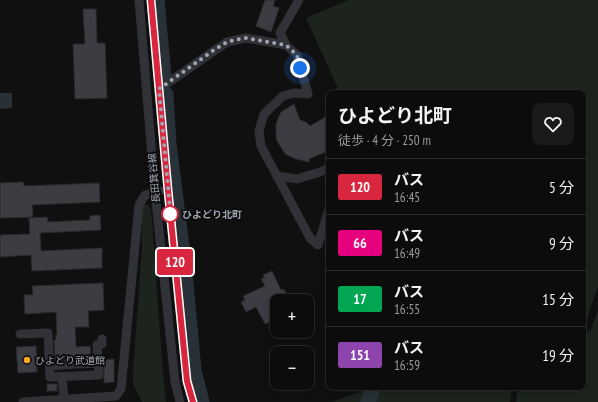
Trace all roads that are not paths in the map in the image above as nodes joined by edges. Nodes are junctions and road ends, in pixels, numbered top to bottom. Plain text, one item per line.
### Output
1 (139, 0) edge
2 (151, 0) edge
3 (299, 0) edge
4 (286, 45) junction
5 (159, 89) junction
6 (326, 169) edge
7 (277, 176) junction
8 (168, 190) junction
9 (155, 192) junction
10 (326, 219) edge
11 (20, 334) dead end
12 (102, 340) dead end
13 (98, 363) junction
14 (49, 366) junction
15 (62, 377) junction
16 (120, 389) junction
17 (64, 399) junction
18 (23, 402) edge
19 (119, 402) edge
20 (180, 402) edge
21 (193, 402) edge

1 - 9 street, 長田箕谷線
2 - 5 street, 長田箕谷線
3 - 4 street
4 - 5 street
4 - 7 street
5 - 8 street, 長田箕谷線
6 - 7 street
7 - 10 street
8 - 9 street
8 - 21 street, 長田箕谷線
9 - 16 street
9 - 20 street, 長田箕谷線
11 - 14 street
12 - 13 street
13 - 14 street
13 - 15 street
14 - 15 street
15 - 17 street
16 - 17 street
16 - 19 street
17 - 18 street

